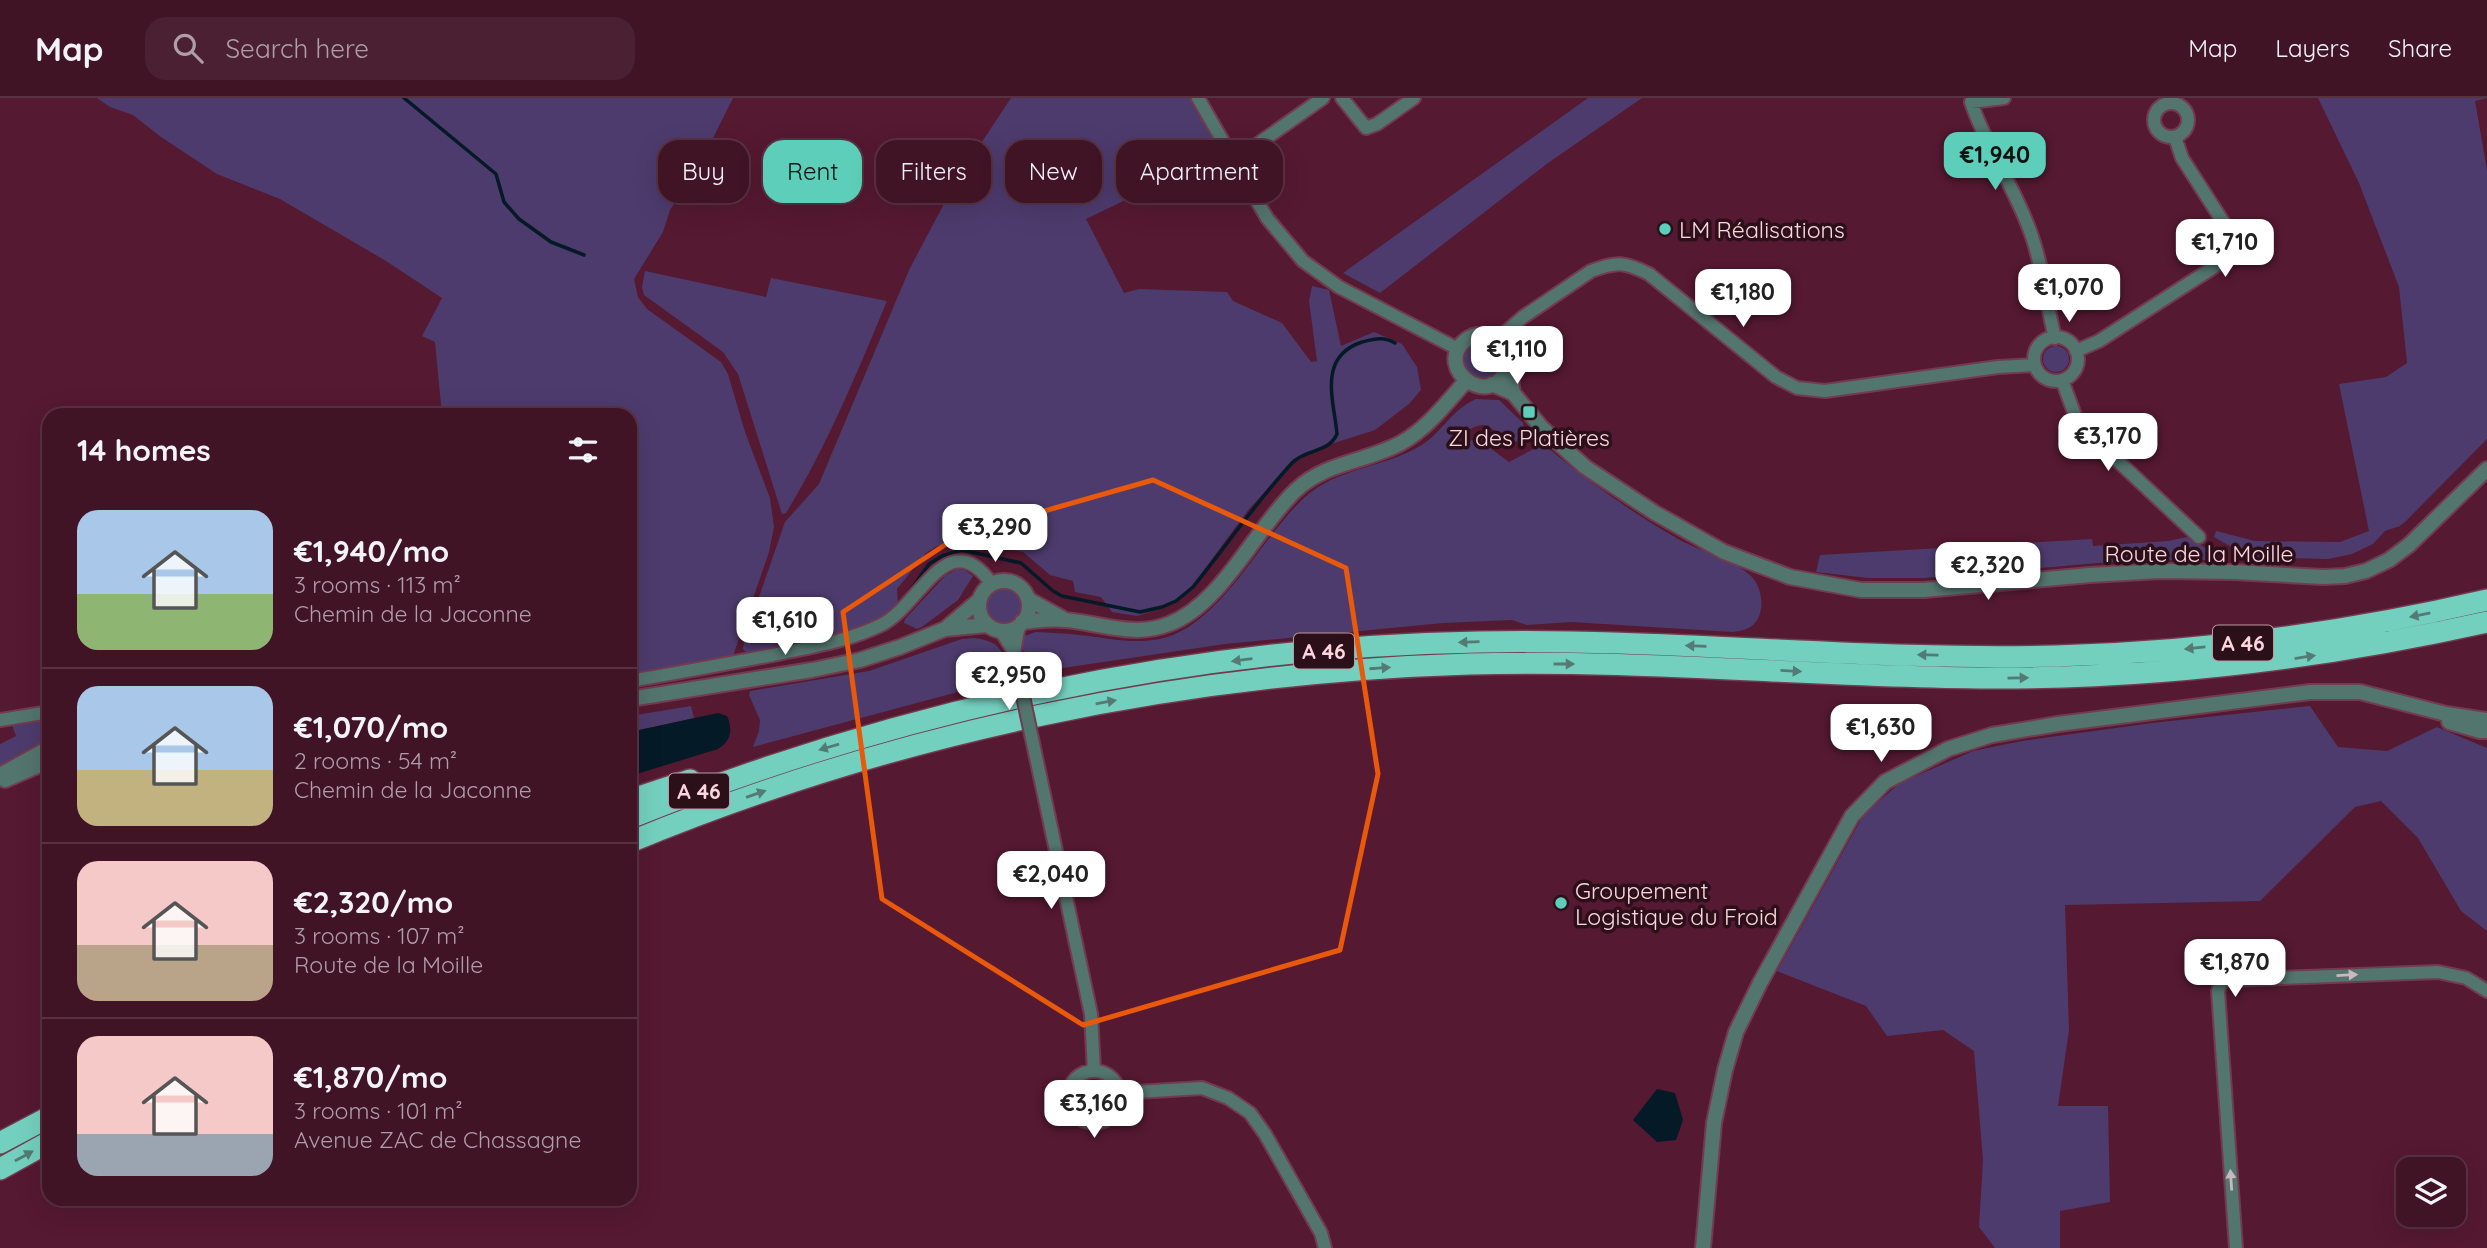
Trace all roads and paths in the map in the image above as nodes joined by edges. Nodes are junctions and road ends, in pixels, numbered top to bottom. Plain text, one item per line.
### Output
1 (1198, 98) edge
2 (1322, 98) edge
3 (1342, 98) edge
4 (1414, 98) edge
5 (2004, 98) edge
6 (1970, 100) edge
7 (2161, 101) edge
8 (2175, 137) junction
9 (1223, 140) edge
10 (1263, 140) edge
11 (1259, 203) edge
12 (2055, 338) junction
13 (1497, 339) junction
14 (1458, 349) junction
15 (2076, 351) junction
16 (1508, 363) junction
17 (2035, 365) junction
18 (2062, 380) junction
19 (1466, 381) junction
20 (1492, 384) junction
21 (1513, 393) junction
22 (2487, 469) edge
23 (2199, 537) dead end
24 (991, 583) junction
25 (1028, 599) junction
26 (2487, 600) edge
27 (978, 601) junction
28 (1064, 620) junction
29 (2487, 622) edge
30 (1021, 624) junction
31 (987, 625) junction
32 (945, 629) junction
33 (1001, 631) junction
34 (1014, 652) junction
35 (637, 680) edge
36 (637, 698) edge
37 (42, 713) edge
38 (0, 720) edge
39 (2485, 729) edge
40 (42, 752) edge
41 (42, 764) edge
42 (768, 767) junction
43 (0, 775) edge
44 (0, 782) edge
45 (637, 798) edge
46 (637, 815) edge
47 (692, 817) junction
48 (637, 839) edge
49 (637, 854) edge
50 (2487, 991) edge
51 (1094, 1071) junction
52 (1120, 1093) junction
53 (42, 1120) edge
54 (0, 1143) edge
55 (42, 1146) edge
56 (0, 1169) edge
57 (1325, 1248) edge
58 (1703, 1248) edge
59 (2236, 1248) edge

1 - 9 street
2 - 10 street
3 - 4 street
5 - 6 street
6 - 12 street
7 - 8 street
7 - 8 street
8 - 15 street
11 - 14 street
12 - 15 street
12 - 17 street
13 - 14 street
13 - 16 street
13 - 17 street
14 - 19 street
15 - 18 street
16 - 20 street
16 - 21 street
17 - 18 street
18 - 23 street
19 - 20 street
19 - 28 street
20 - 21 street, Route de la Moille
21 - 22 street, Route de la Moille
24 - 25 street
24 - 27 street
24 - 35 street
25 - 28 street
25 - 30 street
26 -> 42 highway, A 46
27 - 31 street
27 - 32 street
28 - 30 street
47 -> 29 highway, A 46
30 - 33 street
30 - 34 street
31 - 32 street
31 - 33 street
32 - 36 street
33 - 34 street
34 - 51 street, bridge
37 - 38 street
39 - 58 street
40 - 43 street
41 - 44 street
42 - 45 highway
42 - 46 highway, A 46
47 - 48 highway, A 46
47 - 49 highway
59 -> 50 street
51 - 52 street
51 - 52 street
52 - 57 street
53 - 54 highway
56 -> 55 highway

